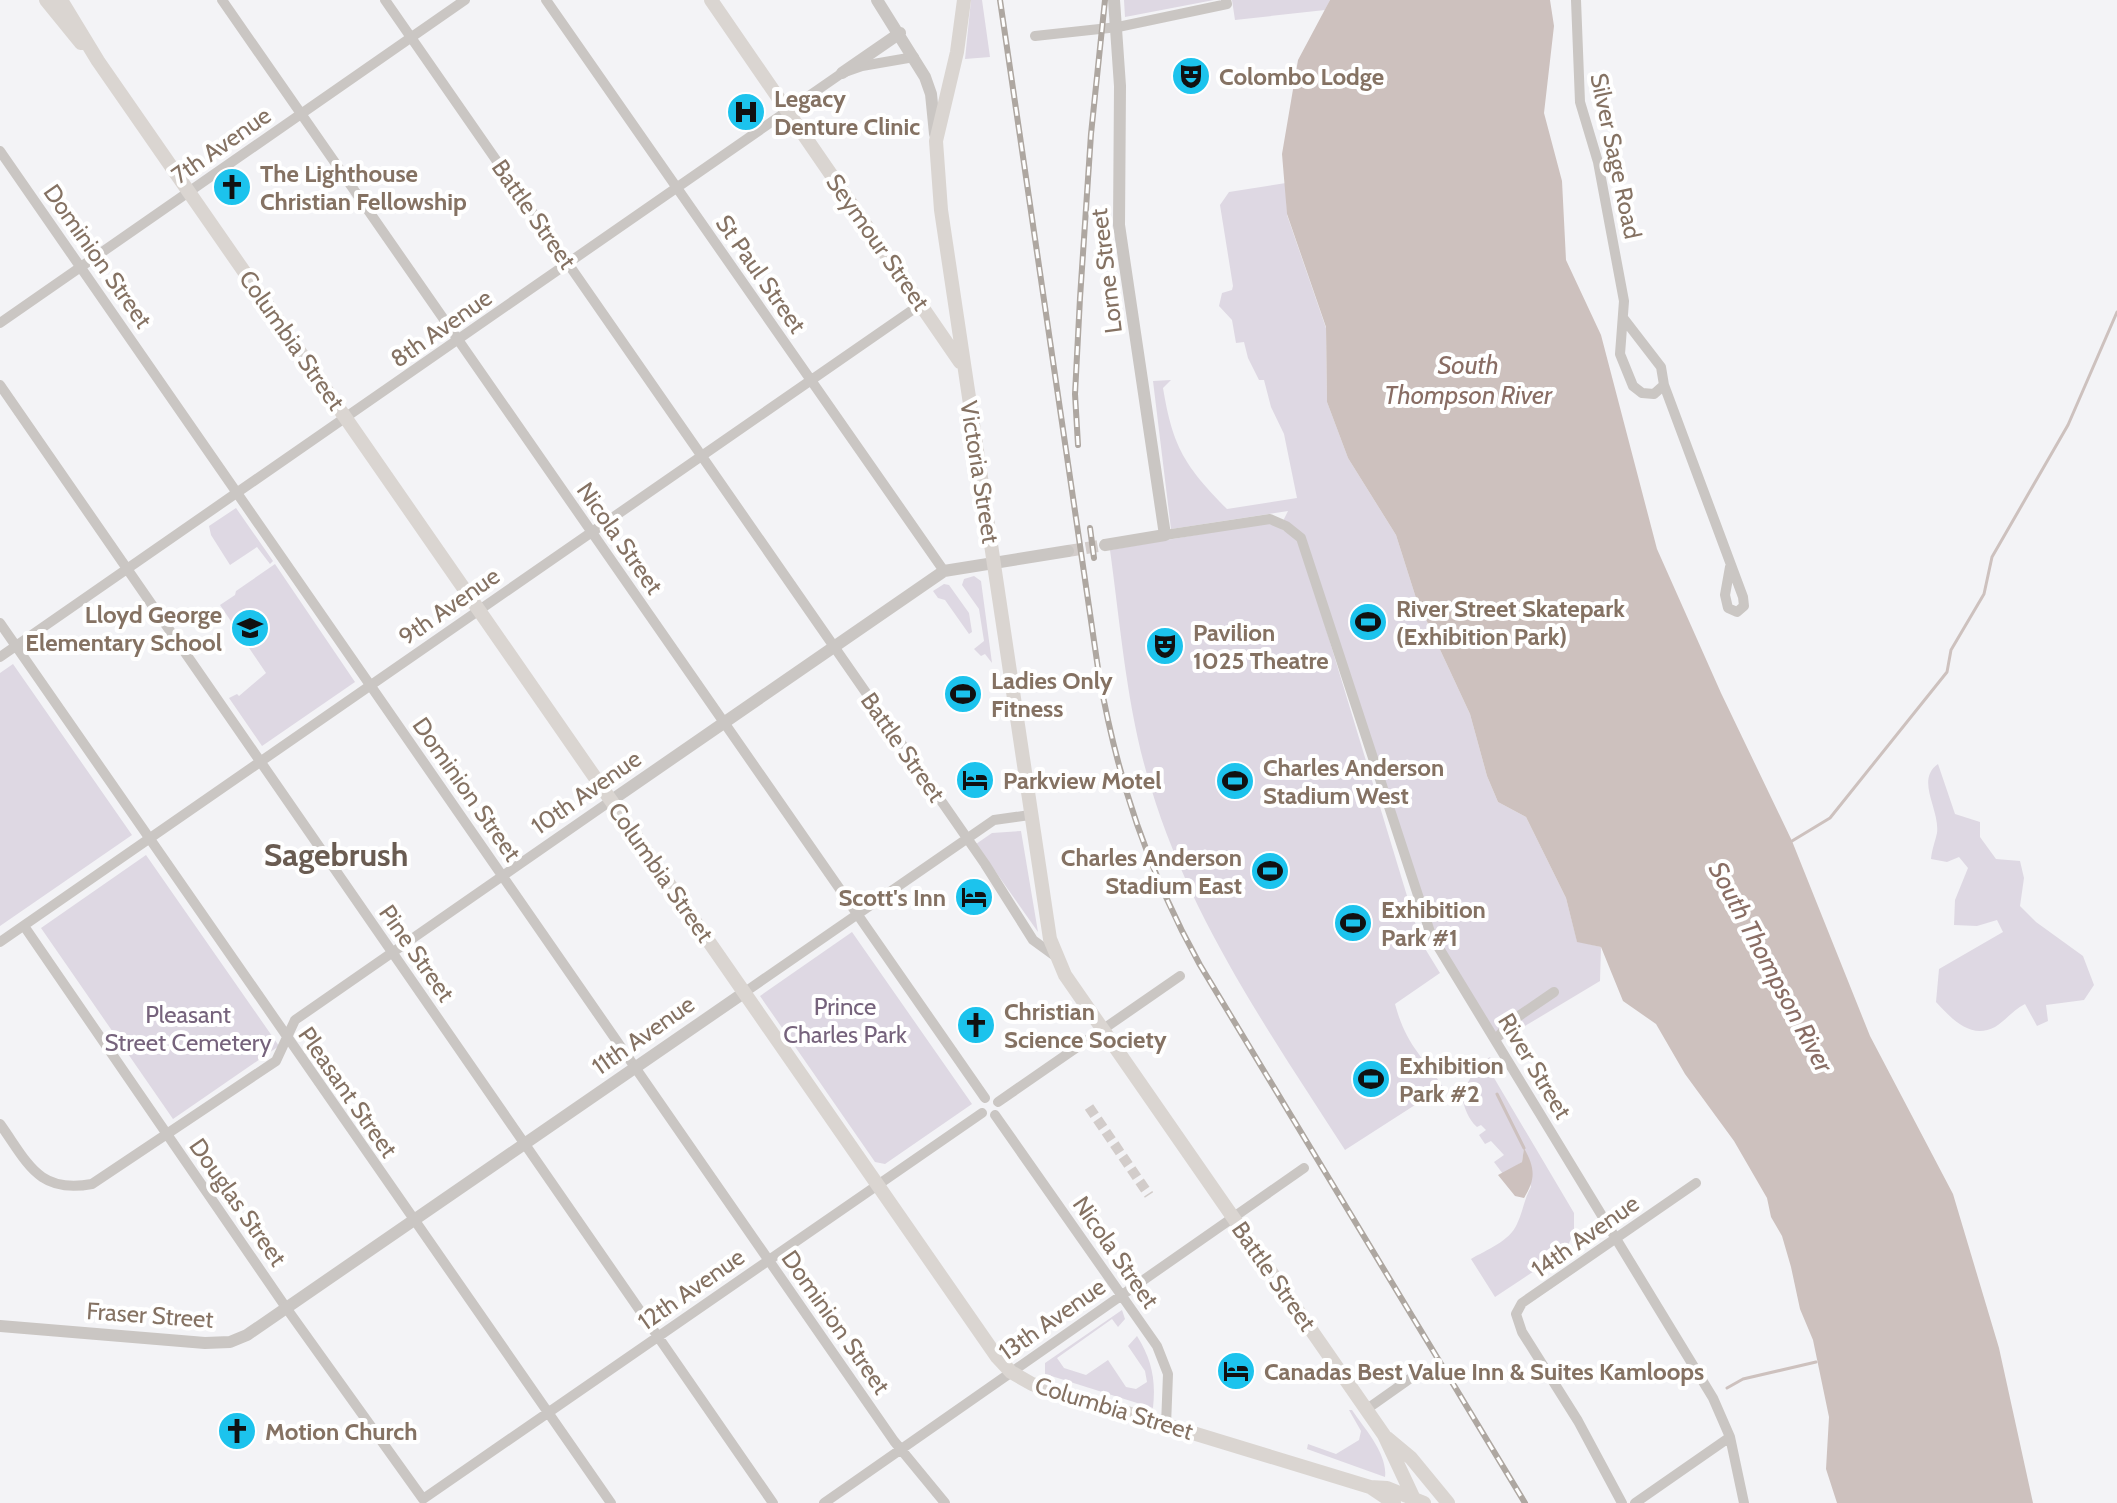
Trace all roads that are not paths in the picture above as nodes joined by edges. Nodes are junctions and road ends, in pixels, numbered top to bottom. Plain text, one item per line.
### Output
1 (46, 0) edge
2 (61, 0) edge
3 (222, 0) edge
4 (385, 0) edge
5 (465, 0) edge
6 (546, 0) edge
7 (711, 0) edge
8 (877, 0) edge
9 (964, 0) edge
10 (1114, 0) edge
11 (1576, 0) edge
12 (1226, 2) edge
13 (1118, 27) junction
14 (900, 33) junction
15 (1035, 36) dead end
16 (411, 37) junction
17 (914, 57) junction
18 (98, 61) junction
19 (842, 73) junction
20 (787, 110) junction
21 (301, 114) junction
22 (936, 141) junction
23 (0, 151) edge
24 (676, 187) junction
25 (190, 192) junction
26 (569, 264) junction
27 (80, 267) junction
28 (921, 304) junction
29 (1624, 319) junction
30 (0, 323) edge
31 (458, 341) junction
32 (963, 367) junction
33 (811, 380) junction
34 (0, 385) edge
35 (1664, 385) junction
36 (346, 418) junction
37 (701, 455) junction
38 (238, 492) junction
39 (591, 532) junction
40 (1165, 535) junction
41 (1105, 545) tunnel mouth
42 (1068, 551) tunnel mouth
43 (994, 562) junction
44 (1730, 567) dead end
45 (127, 569) junction
46 (944, 571) junction
47 (480, 609) junction
48 (0, 623) edge
49 (16, 646) junction
50 (834, 647) junction
51 (0, 657) edge
52 (370, 684) junction
53 (724, 722) junction
54 (261, 761) junction
55 (612, 800) junction
56 (1030, 815) junction
57 (150, 837) junction
58 (967, 839) junction
59 (503, 876) junction
60 (857, 914) junction
61 (24, 926) junction
62 (0, 942) edge
63 (392, 952) junction
64 (1055, 956) junction
65 (1180, 976) dead end
66 (745, 992) junction
67 (1554, 992) dead end
68 (1103, 1030) junction
69 (287, 1039) junction
70 (1496, 1039) junction
71 (636, 1066) junction
72 (985, 1098) junction
73 (998, 1102) junction
74 (982, 1113) junction
75 (995, 1115) junction
76 (0, 1124) edge
77 (167, 1135) junction
78 (525, 1144) junction
79 (1304, 1168) dead end
80 (1696, 1183) dead end
81 (878, 1184) junction
82 (1234, 1219) junction
83 (414, 1221) junction
84 (1616, 1238) junction
85 (769, 1260) junction
86 (1122, 1294) junction
87 (287, 1309) junction
88 (0, 1326) edge
89 (658, 1336) junction
90 (1011, 1372) junction
91 (1418, 1373) dead end
92 (1367, 1409) junction
93 (548, 1413) junction
94 (1166, 1425) junction
95 (1384, 1435) junction
96 (1730, 1437) junction
97 (900, 1450) junction
98 (1370, 1487) junction
99 (423, 1499) joint
100 (1417, 1501) edge
101 (611, 1503) edge
102 (773, 1503) edge
103 (824, 1503) edge
104 (945, 1503) edge
105 (1394, 1503) edge
106 (1448, 1503) edge
107 (1622, 1503) edge
108 (1635, 1503) edge
109 (1744, 1503) edge

1 - 18 main road, Columbia Street
2 - 18 main road, Columbia Street
3 - 21 street, Nicola Street
4 - 16 street, Battle Street
5 - 16 street, 7th Avenue
6 - 24 street, St Paul Street
7 - 20 main road, Seymour Street
8 - 14 street, Victoria Street
9 - 22 main road
10 - 13 street, Lorne Street
11 - 29 street, Silver Sage Road
12 - 13 street
13 - 15 street
13 - 40 street, Lorne Street
14 - 17 street, Victoria Street
14 - 19 street
16 - 21 street, 7th Avenue
16 - 26 street, Battle Street
17 - 19 street, 8th Avenue
17 - 22 street, Victoria Street
18 - 25 main road, Columbia Street
19 - 20 street, 8th Avenue
20 - 24 street, 8th Avenue
20 - 28 main road, Seymour Street
21 - 25 street, 7th Avenue
21 - 31 street, Nicola Street
22 - 32 main road, Victoria Street
23 - 27 street, Dominion Street
24 - 26 street, 8th Avenue
24 - 33 street, St Paul Street
25 - 27 street, 7th Avenue
25 - 36 main road, Columbia Street
26 - 31 street, 8th Avenue
26 - 37 street, Battle Street
27 - 30 street, 7th Avenue
27 - 38 street, Dominion Street
28 - 32 main road, Seymour Street
28 - 33 street, 9th Avenue
29 - 35 street
29 - 35 street, Silver Sage Road
31 - 36 street, 8th Avenue
31 - 39 street, Nicola Street
32 - 43 main road, Victoria Street
33 - 37 street, 9th Avenue
33 - 46 street, St Paul Street
34 - 45 street, Pine Street
35 - 44 street
36 - 38 street, 8th Avenue
36 - 47 main road, Columbia Street
37 - 39 street, 9th Avenue
37 - 50 street, Battle Street
38 - 45 street, 8th Avenue
38 - 52 street, Dominion Street
39 - 47 street, 9th Avenue
39 - 53 street, Nicola Street
40 - 41 street
40 - 70 street, River Street
42 - 43 street, 10th Avenue
43 - 46 street, 10th Avenue
43 - 56 main road, Victoria Street
45 - 49 street, 8th Avenue
45 - 54 street, Pine Street
46 - 50 street, 10th Avenue
47 - 52 street, 9th Avenue
47 - 55 main road, Columbia Street
48 - 49 street, Pleasant Street
49 - 51 street, 8th Avenue
49 - 57 street, Pleasant Street
50 - 53 street, 10th Avenue
50 - 58 street, Battle Street
52 - 54 street, 9th Avenue
52 - 59 street, Dominion Street
53 - 55 street, 10th Avenue
53 - 60 street, Nicola Street
54 - 57 street, 9th Avenue
54 - 63 street, Pine Street
55 - 59 street, 10th Avenue
55 - 66 main road, Columbia Street
56 - 58 street, 11th Avenue
56 - 64 main road, Victoria Street
57 - 61 street, 9th Avenue
57 - 69 street, Pleasant Street
58 - 60 street, 11th Avenue
58 - 64 street, Battle Street
59 - 63 street, 10th Avenue
59 - 71 street, Dominion Street
60 - 66 street, 11th Avenue
60 - 72 street, Nicola Street
61 - 62 street, 9th Avenue
61 - 77 street, Douglas Street
63 - 69 street, 10th Avenue
63 - 78 street, Pine Street
64 - 68 main road, Battle Street
65 - 68 street
66 - 71 street, 11th Avenue
66 - 81 main road, Columbia Street
67 - 70 street
68 - 73 street
68 - 82 main road, Battle Street
69 - 77 street, 10th Avenue
69 - 83 street, Pleasant Street
70 - 84 street, River Street
71 - 78 street, 11th Avenue
71 - 85 street, Dominion Street
72 - 73 street
72 - 74 street
73 - 75 street
74 - 75 street
74 - 81 street, 12th Avenue
75 - 86 street, Nicola Street
76 - 77 street, 10th Avenue
77 - 87 street, Douglas Street
78 - 83 street, 11th Avenue
78 - 89 street, Pine Street
79 - 82 street, 13th Avenue
80 - 84 street, 14th Avenue
81 - 85 street, 12th Avenue
81 - 90 main road, Columbia Street
82 - 86 street, 13th Avenue
82 - 92 main road, Battle Street
83 - 87 street, 11th Avenue
83 - 93 street, Pleasant Street
84 - 96 street, River Street
84 - 107 street, 14th Avenue
85 - 89 street, 12th Avenue
85 - 97 street, Dominion Street
86 - 90 street, 13th Avenue
86 - 94 street, Nicola Street
87 - 88 street, Fraser Street
87 - 99 street, Douglas Street
89 - 93 street, 12th Avenue
89 - 102 street, Pine Street
90 - 94 main road, Columbia Street
90 - 97 street, 13th Avenue
91 - 92 street
92 - 95 main road, Battle Street
93 - 99 street, 12th Avenue
93 - 101 street, Pleasant Street
94 - 98 main road, Columbia Street
95 - 100 main road, Battle Street
95 - 106 main road
96 - 108 street
96 - 109 street, River Street
97 - 103 street, 13th Avenue
97 - 104 street, Dominion Street
98 - 100 main road, Columbia Street
98 - 105 main road, Columbia Street

